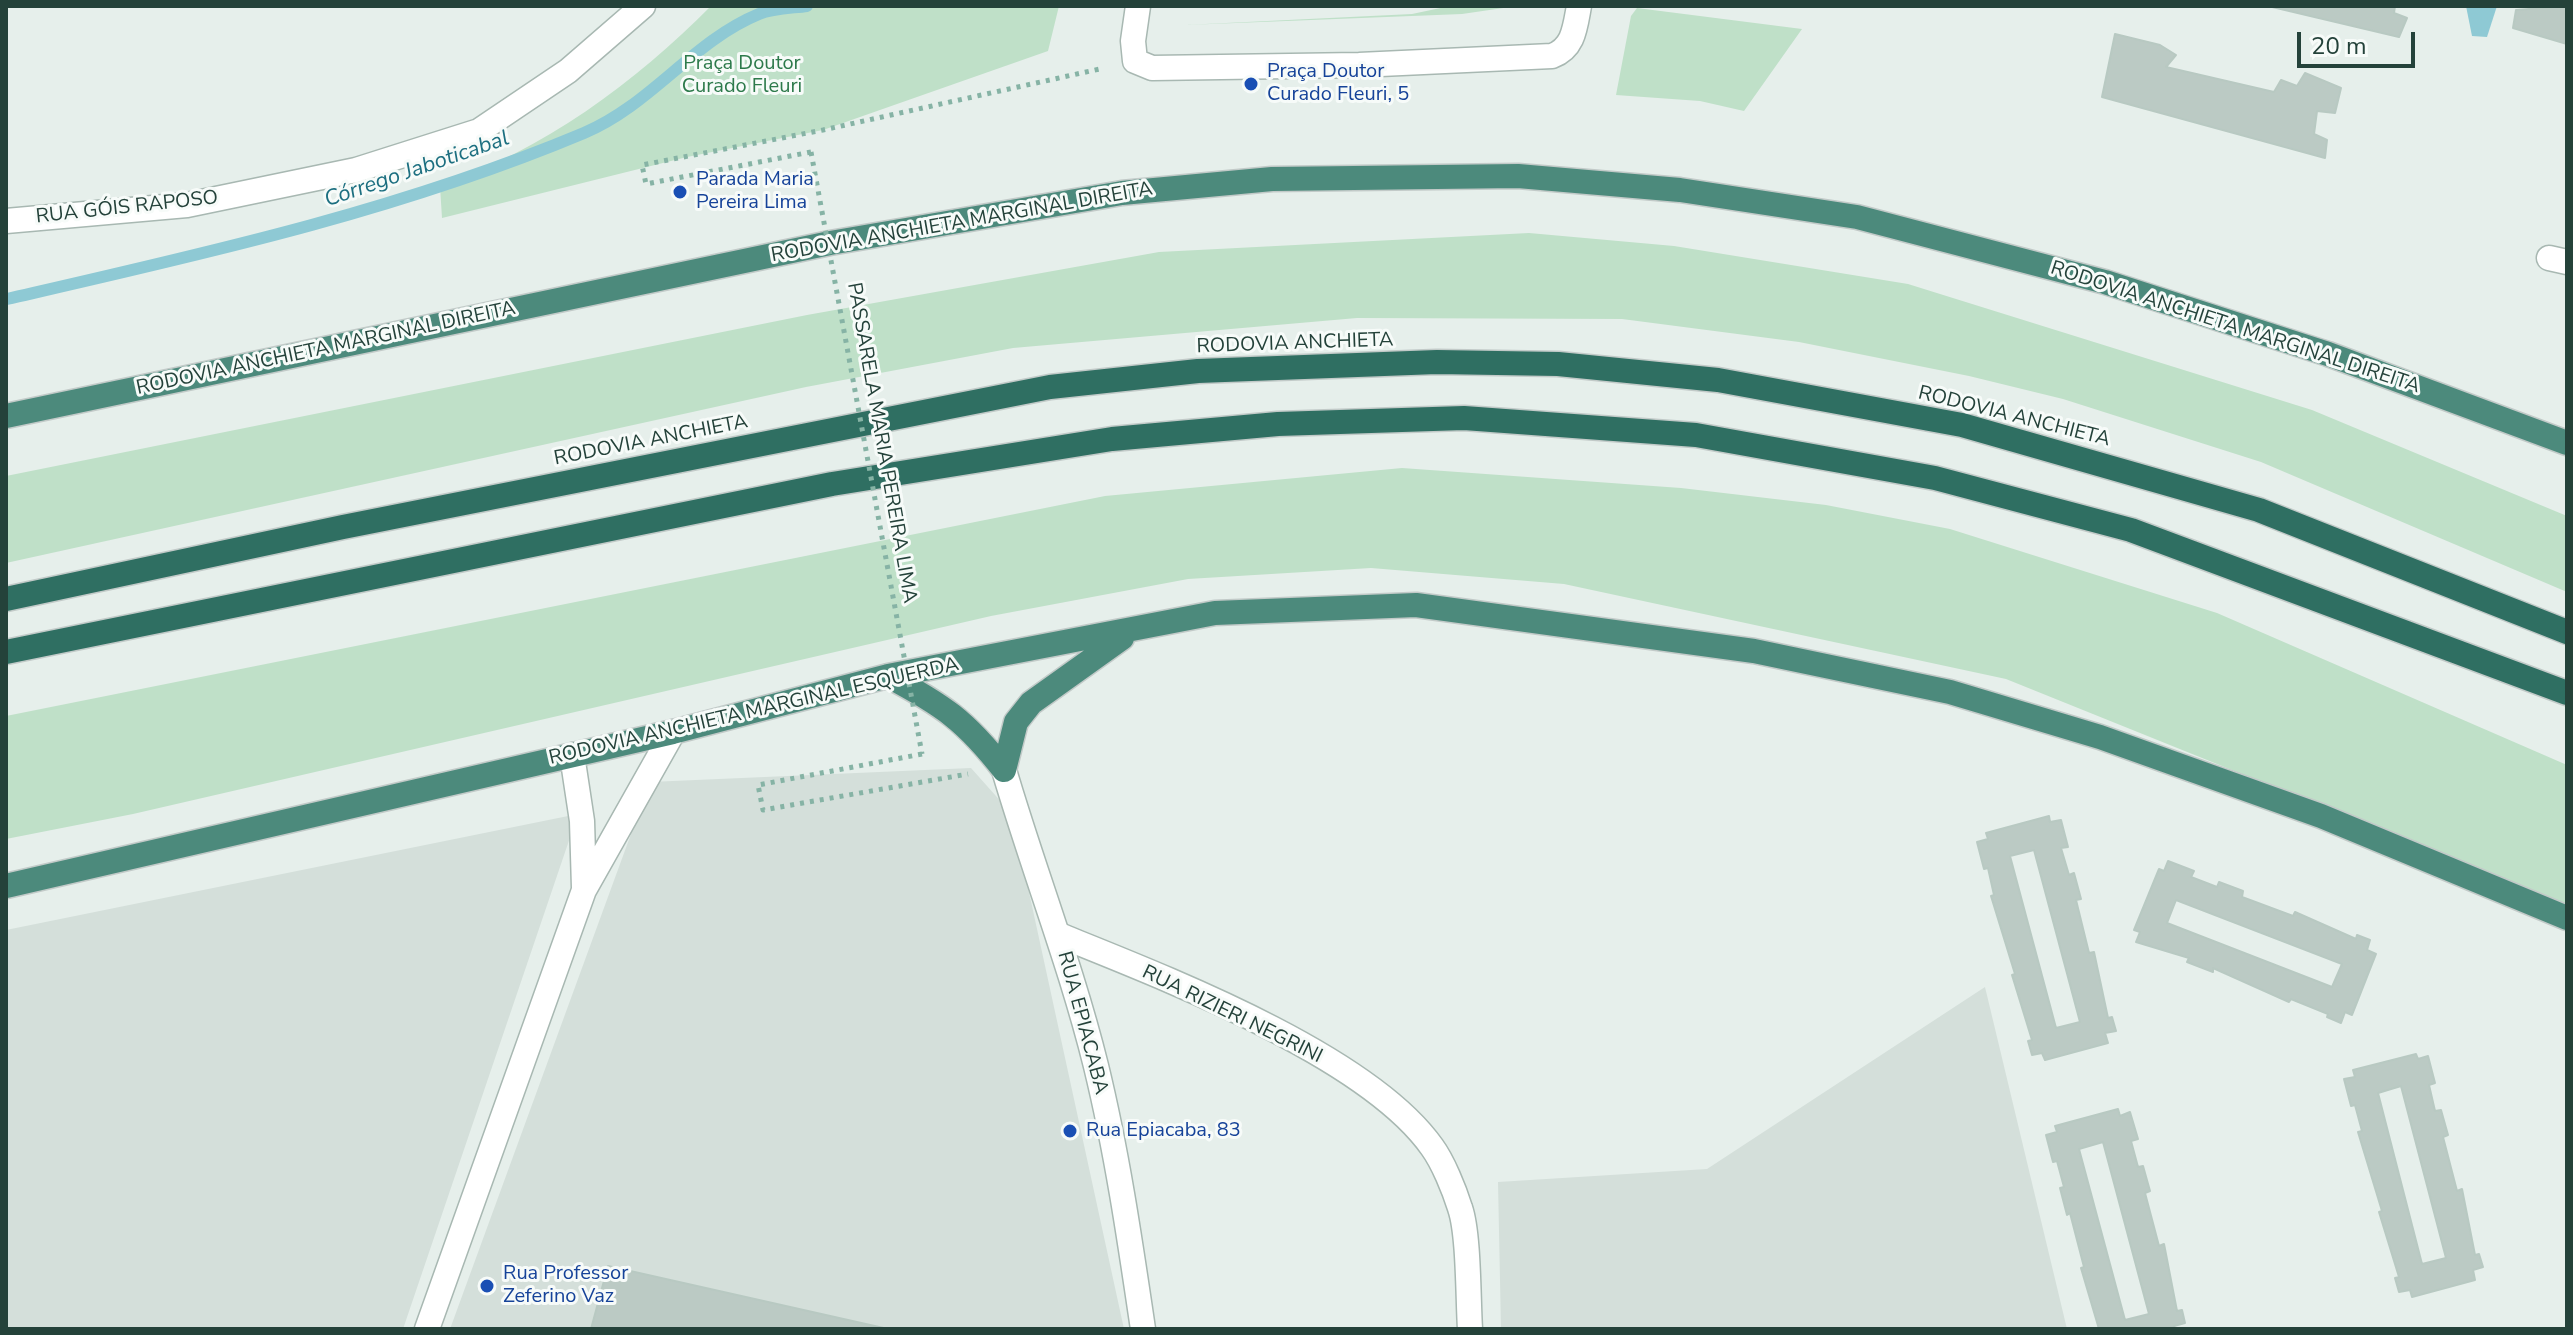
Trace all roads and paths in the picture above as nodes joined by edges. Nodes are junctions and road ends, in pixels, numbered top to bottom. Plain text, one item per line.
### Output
1 (643, 6) edge
2 (1138, 6) edge
3 (1579, 6) edge
4 (1135, 61) junction
5 (6, 221) edge
6 (6, 416) edge
7 (2567, 443) edge
8 (6, 599) edge
9 (2567, 632) edge
10 (1130, 633) junction
11 (6, 652) edge
12 (888, 676) junction
13 (2567, 693) edge
14 (673, 732) junction
15 (572, 755) junction
16 (1004, 770) junction
17 (925, 779) dead end
18 (6, 886) edge
19 (584, 890) junction
20 (2567, 918) edge
21 (1059, 935) junction
22 (427, 1329) edge
23 (1143, 1329) edge
24 (1470, 1329) edge

1 - 5 street, RUA GÓIS RAPOSO
2 - 4 street
3 - 4 street
4 - 17 path, PASSARELA MARIA PEREIRA LIMA, bridge
6 - 7 highway, RODOVIA ANCHIETA MARGINAL DIREITA
8 - 9 highway, RODOVIA ANCHIETA
10 - 12 highway, RODOVIA ANCHIETA MARGINAL ESQUERDA
10 - 16 highway
10 - 20 highway, RODOVIA ANCHIETA MARGINAL ESQUERDA
11 - 13 highway
12 - 14 highway, RODOVIA ANCHIETA MARGINAL ESQUERDA
12 - 16 highway
14 - 15 highway, RODOVIA ANCHIETA MARGINAL ESQUERDA
14 - 19 street
15 - 18 highway, RODOVIA ANCHIETA MARGINAL ESQUERDA
15 - 19 street
16 - 21 street, RUA EPIACABA
19 - 22 street
21 - 23 street, RUA EPIACABA
21 - 24 street, RUA RIZIERI NEGRINI

